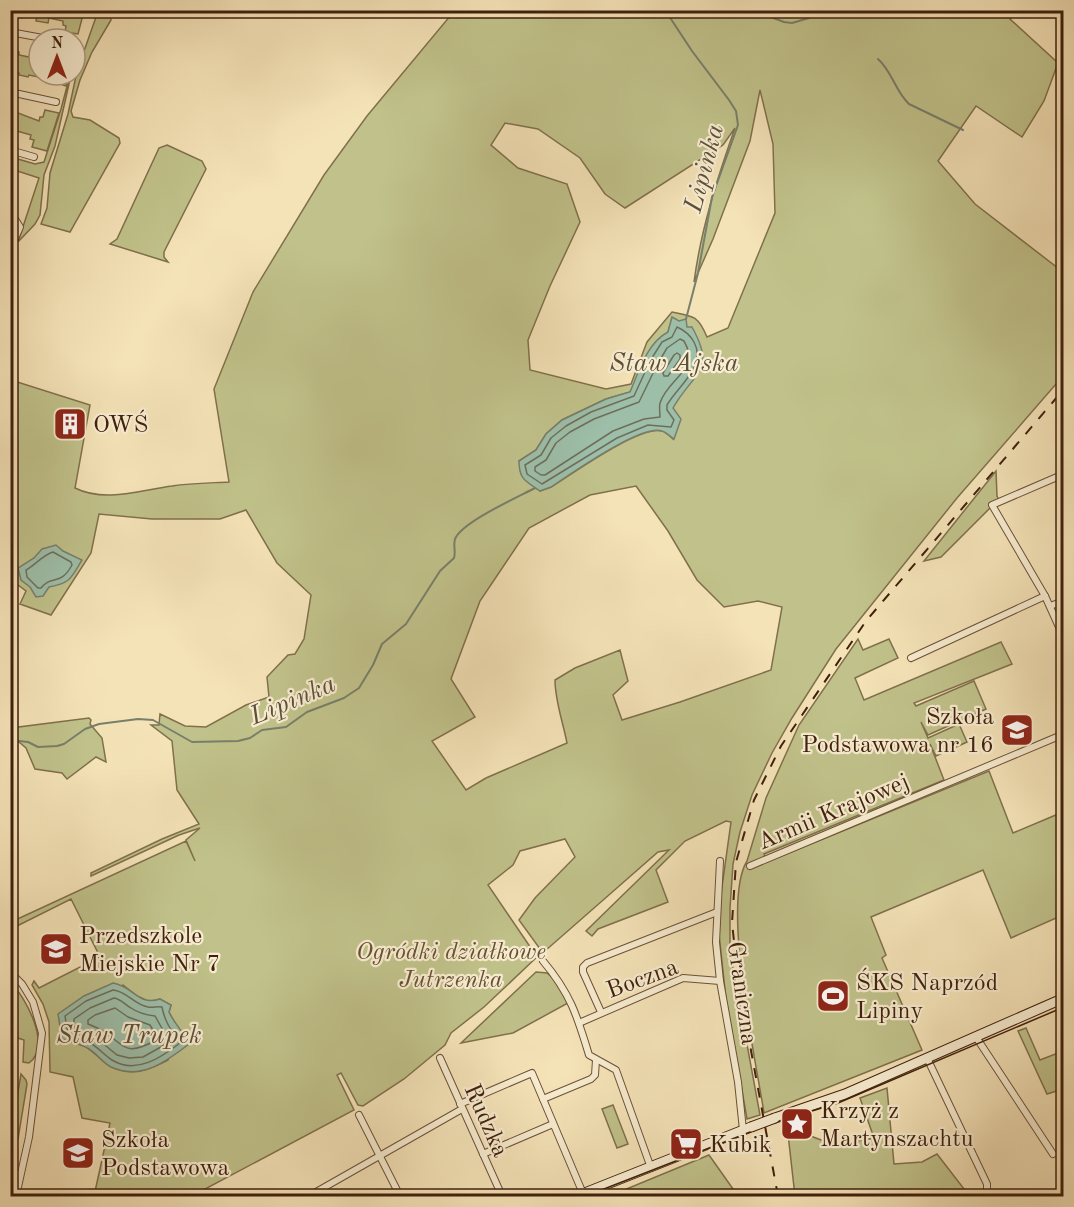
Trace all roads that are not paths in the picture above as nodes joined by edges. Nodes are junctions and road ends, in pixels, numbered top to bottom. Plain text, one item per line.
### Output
1 (10, 33) edge
2 (27, 36) edge
3 (1064, 78) edge
4 (10, 92) edge
5 (1064, 98) edge
6 (56, 102) dead end
7 (10, 150) edge
8 (34, 157) dead end
9 (10, 218) edge
10 (10, 250) edge
11 (1064, 474) edge
12 (1046, 596) junction
13 (1064, 601) edge
14 (1050, 606) junction
15 (1064, 639) edge
16 (910, 658) dead end
17 (1064, 734) edge
18 (720, 861) dead end
19 (750, 866) dead end
20 (717, 912) junction
21 (543, 961) dead end
22 (10, 972) edge
23 (720, 981) junction
24 (1064, 998) edge
25 (601, 1012) junction
26 (579, 1023) junction
27 (976, 1037) junction
28 (440, 1058) dead end
29 (927, 1059) junction
30 (596, 1060) junction
31 (543, 1100) junction
32 (461, 1106) junction
33 (359, 1115) dead end
34 (553, 1124) junction
35 (747, 1129) junction
36 (483, 1154) junction
37 (1053, 1154) dead end
38 (381, 1156) junction
39 (651, 1168) junction
40 (581, 1196) edge
41 (16, 1197) edge
42 (309, 1197) edge
43 (400, 1197) edge
44 (502, 1197) edge
45 (987, 1197) edge

1 - 2 street
3 - 5 street
4 - 6 street
7 - 8 street
9 - 10 street
11 - 12 street
12 - 14 street
12 - 16 street
13 - 14 street
14 - 15 street
17 - 19 street, Armii Krajowej
18 - 20 street, Graniczna
20 - 23 street, Graniczna
20 - 25 street
21 - 26 street
22 - 41 street
23 - 25 street, Boczna
23 - 35 street, Graniczna
24 - 27 street
25 - 26 street, Boczna
26 - 30 street
27 - 29 street
27 - 37 street
28 - 32 street, Rudzka
29 - 35 street, bridge
29 - 45 street
30 - 31 street
30 - 39 street
31 - 32 street
31 - 34 street
32 - 36 street, Rudzka
32 - 38 street
33 - 38 street
34 - 36 street
34 - 40 street
35 - 39 street
36 - 44 street, Rudzka
38 - 42 street
38 - 43 street
39 - 40 street

